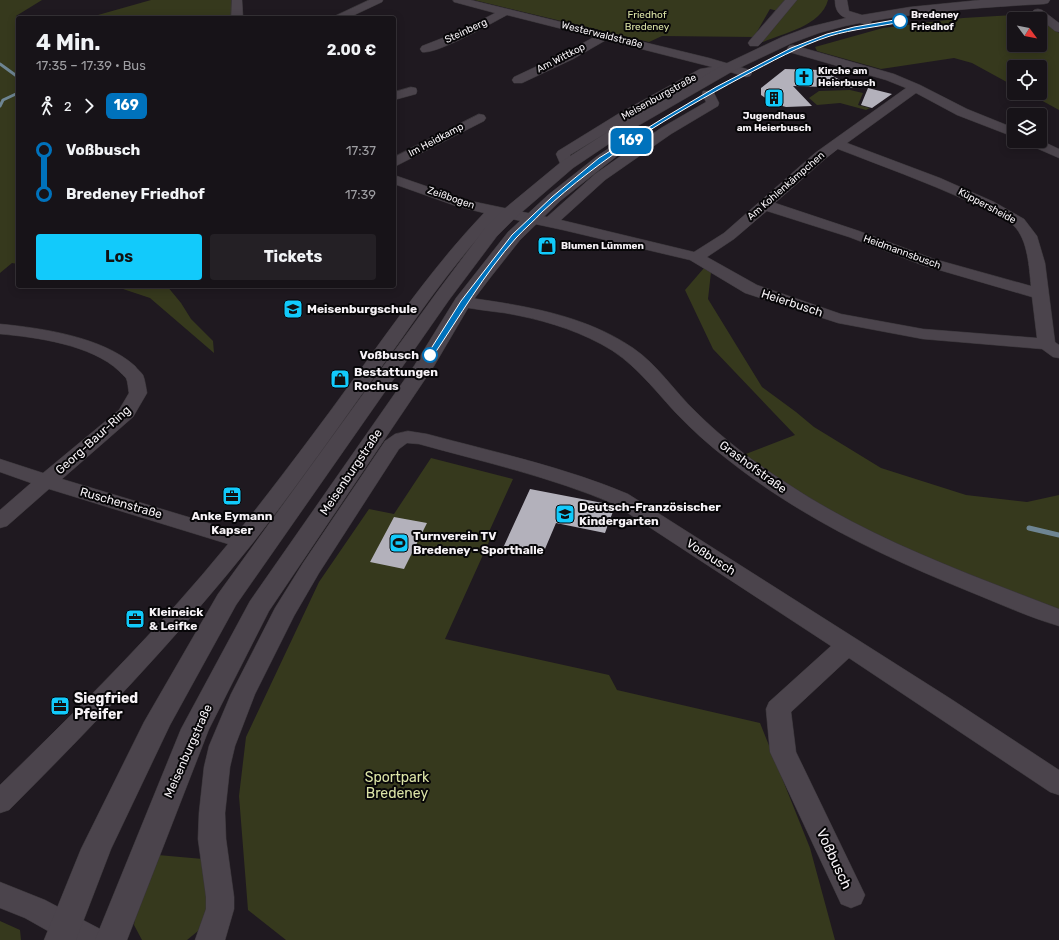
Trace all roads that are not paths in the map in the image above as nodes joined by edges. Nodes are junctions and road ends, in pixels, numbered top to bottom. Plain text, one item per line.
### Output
1 (237, 0) edge
2 (378, 0) edge
3 (458, 0) edge
4 (792, 0) edge
5 (841, 2) edge
6 (889, 3) dead end
7 (1048, 3) edge
8 (860, 6) dead end
9 (1037, 6) edge
10 (930, 8) junction
11 (505, 12) junction
12 (237, 16) edge
13 (343, 16) edge
14 (867, 20) junction
15 (1059, 29) edge
16 (814, 30) junction
17 (604, 36) junction
18 (754, 43) dead end
19 (426, 49) dead end
20 (793, 49) junction
21 (728, 68) junction
22 (746, 73) junction
23 (518, 80) dead end
24 (916, 88) junction
25 (411, 91) dead end
26 (708, 94) junction
27 (396, 95) edge
28 (479, 118) dead end
29 (1007, 130) edge
30 (837, 144) junction
31 (1047, 148) edge
32 (1059, 154) edge
33 (396, 162) edge
34 (396, 180) edge
35 (765, 205) junction
36 (502, 213) junction
37 (533, 219) junction
38 (550, 222) junction
39 (696, 257) junction
40 (1040, 294) junction
41 (463, 302) junction
42 (0, 329) edge
43 (1053, 349) edge
44 (407, 436) joint
45 (0, 465) edge
46 (46, 481) junction
47 (0, 520) edge
48 (242, 541) junction
49 (1059, 618) edge
50 (848, 645) junction
51 (1059, 784) edge
52 (0, 802) edge
53 (851, 894) dead end
54 (0, 895) edge
55 (73, 935) edge
56 (111, 940) edge
57 (210, 940) edge

1 - 12 street
2 - 13 street
3 - 11 street, Westerwaldstraße
4 - 18 street
5 - 14 main road
5 - 16 main road
6 - 10 main road
7 - 9 main road
8 - 14 main road
9 - 10 main road
9 - 14 main road
9 - 15 street
10 - 14 main road
11 - 17 street, Westerwaldstraße
11 - 19 street, Steinberg
14 - 16 main road, Meisenburgstraße
14 - 20 main road, Meisenburgstraße
16 - 21 main road, Meisenburgstraße
17 - 21 street, Westerwaldstraße
17 - 23 street, Am Wittkop
20 - 22 main road, Meisenburgstraße
20 - 24 street
21 - 22 street, Westerwaldstraße
21 - 36 main road, Meisenburgstraße
22 - 26 main road, Meisenburgstraße
24 - 29 street
24 - 30 street, Am Kohlenkämpchen
25 - 27 street
26 - 37 main road, Meisenburgstraße
26 - 38 street, Meisenburgstraße
28 - 33 street, Im Heidkamp
30 - 35 street, Am Kohlenkämpchen
30 - 40 street, Küppersheide
31 - 32 street
34 - 36 street, Zeißbogen
35 - 39 street, Am Kohlenkämpchen
35 - 40 street, Heidmannsbusch
36 - 37 street, Zeißbogen
36 - 48 street, Meisenburgstraße
36 - 55 main road, Meisenburgstraße
37 - 38 street, Heierbusch
37 - 41 main road, Meisenburgstraße
38 - 39 street, Heierbusch
39 - 43 street, Heierbusch
40 - 43 street, Küppersheide
41 - 49 street, Grashofstraße
41 - 56 main road, Meisenburgstraße
42 - 46 street, Georg-Baur-Ring
44 - 50 street, Voßbusch
44 - 57 street, Meisenburgstraße
45 - 46 street, Ruschenstraße
46 - 47 street, Georg-Baur-Ring
46 - 48 street, Ruschenstraße
48 - 52 street, Meisenburgstraße
50 - 51 street, Voßbusch
50 - 53 street, Voßbusch
54 - 55 street, Meisenburgstraße

